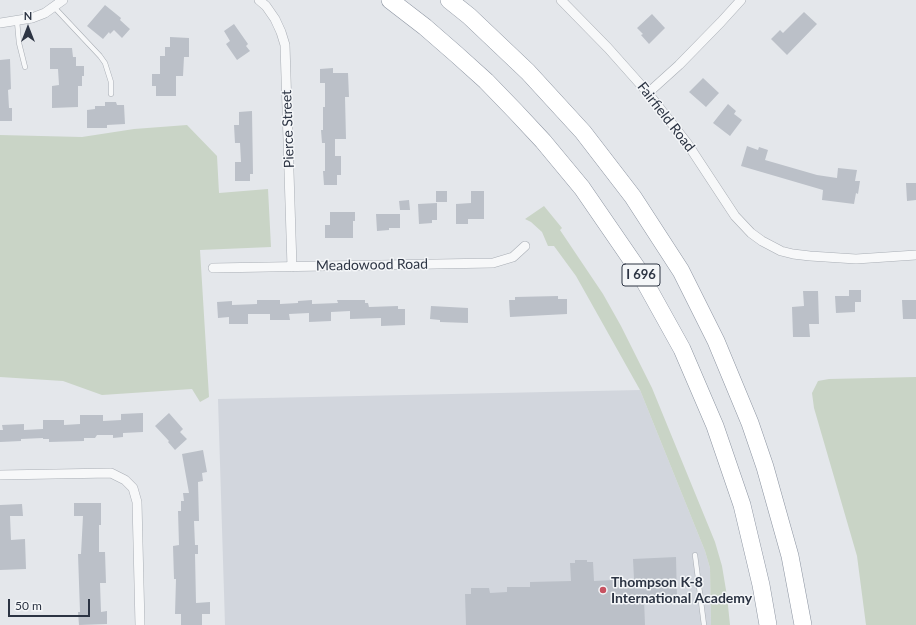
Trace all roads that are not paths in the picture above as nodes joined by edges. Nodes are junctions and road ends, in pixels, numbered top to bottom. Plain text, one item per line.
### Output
1 (63, 0) edge
2 (259, 0) edge
3 (390, 0) edge
4 (449, 0) edge
5 (561, 0) edge
6 (740, 0) edge
7 (54, 7) junction
8 (17, 21) junction
9 (0, 23) edge
10 (26, 67) dead end
11 (648, 93) junction
12 (111, 94) dead end
13 (525, 246) dead end
14 (916, 256) edge
15 (292, 266) junction
16 (213, 268) dead end
17 (0, 476) edge
18 (695, 555) dead end
19 (140, 625) edge
20 (704, 625) edge
21 (768, 625) edge
22 (803, 625) edge

1 - 7 street
2 - 15 street, Pierce Street
3 - 21 highway, I 696
4 - 22 highway, I 696
5 - 11 street, Fairfield Road
6 - 11 street
7 - 8 street
7 - 12 lane
8 - 9 street
8 - 10 lane
11 - 14 street, Fairfield Road
13 - 15 street, Meadowood Road
15 - 16 street, Meadowood Road
17 - 19 street
18 - 20 lane

